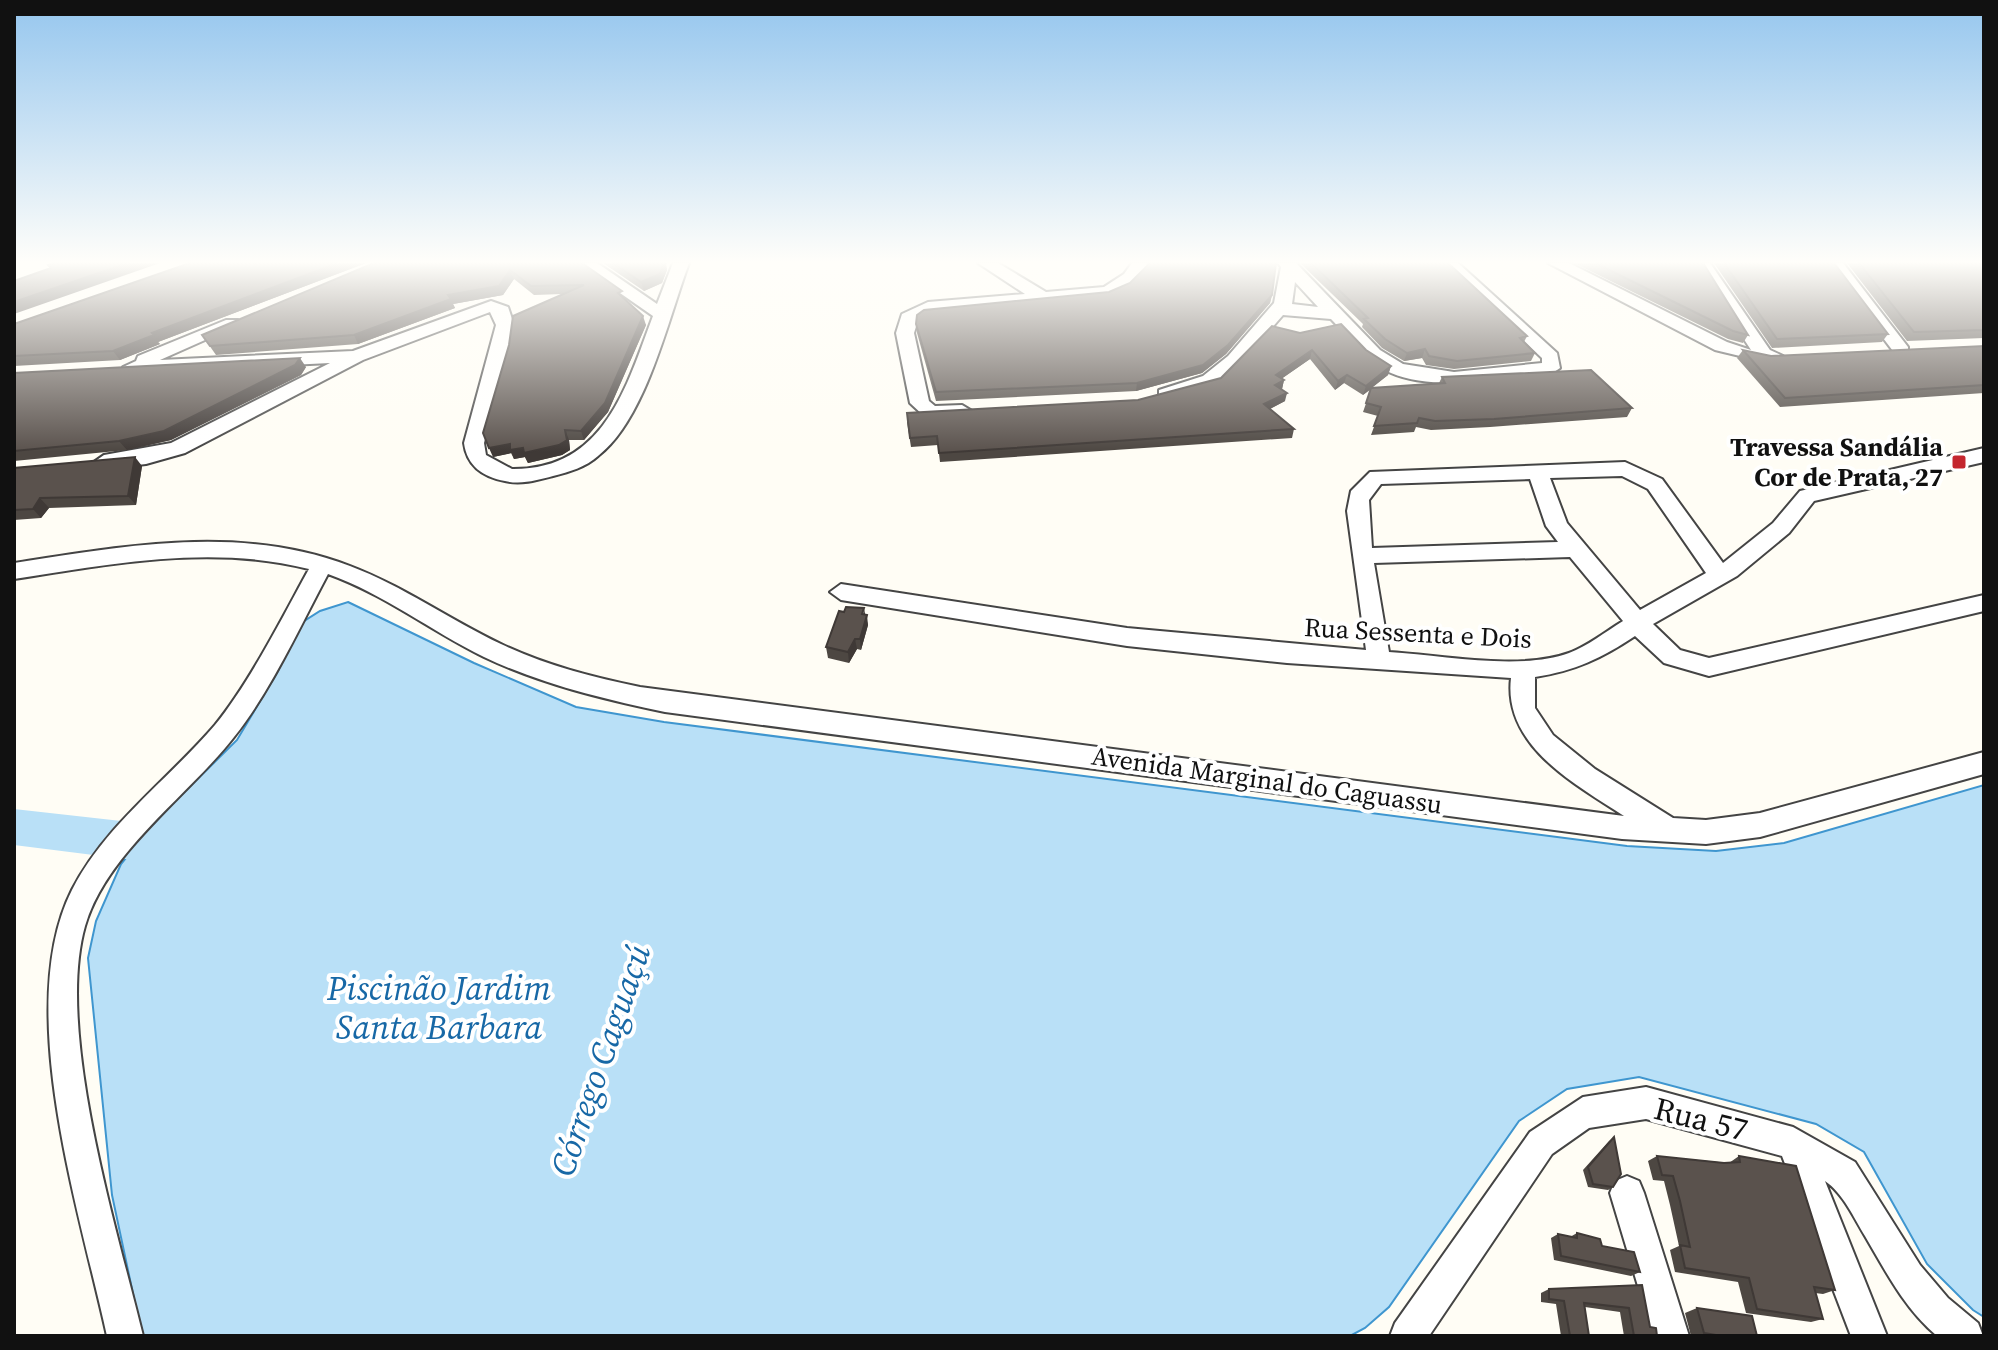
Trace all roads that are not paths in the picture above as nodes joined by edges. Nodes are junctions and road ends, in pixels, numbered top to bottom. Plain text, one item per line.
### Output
1 (229, 326) edge
2 (432, 326) edge
3 (505, 326) edge
4 (656, 326) edge
5 (906, 326) edge
6 (1263, 326) edge
7 (1349, 326) edge
8 (1517, 326) edge
9 (1681, 326) edge
10 (1744, 326) edge
11 (1888, 326) edge
12 (1871, 352) edge
13 (1795, 355) edge
14 (357, 356) junction
15 (1765, 357) junction
16 (1151, 397) edge
17 (985, 409) edge
18 (1984, 455) edge
19 (87, 464) edge
20 (1538, 472) junction
21 (1574, 549) junction
22 (1362, 556) junction
23 (322, 564) junction
24 (14, 571) edge
25 (1719, 575) junction
26 (841, 592) dead end
27 (1984, 603) edge
28 (1638, 624) junction
29 (1379, 660) junction
30 (1524, 670) junction
31 (1984, 763) edge
32 (1672, 832) junction
33 (1793, 1143) junction
34 (1627, 1193) dead end
35 (125, 1336) edge
36 (1408, 1336) edge
37 (1671, 1336) edge
38 (1869, 1336) edge
39 (1965, 1336) edge

1 - 14 street
2 - 14 street
3 - 4 street
5 - 17 street
6 - 16 street
7 - 8 street
9 - 15 street
10 - 15 street
11 - 12 street
13 - 15 street
14 - 19 street
18 - 25 street, Rua Sessenta e Dois
20 - 21 street
20 - 22 street
20 - 25 street
21 - 22 street
21 - 28 street
22 - 29 street
23 - 24 street, Avenida Marginal do Caguassu
23 - 32 street, Avenida Marginal do Caguassu
23 - 35 street
25 - 28 street, Rua Sessenta e Dois
26 - 29 street, Rua Sessenta e Dois
27 - 28 street
28 - 30 street, Rua Sessenta e Dois
29 - 30 street, Rua Sessenta e Dois
30 - 32 street
31 - 32 street, Avenida Marginal do Caguassu
33 - 36 street, Rua 57
33 - 38 street
33 - 39 street, Rua 57
34 - 37 street

